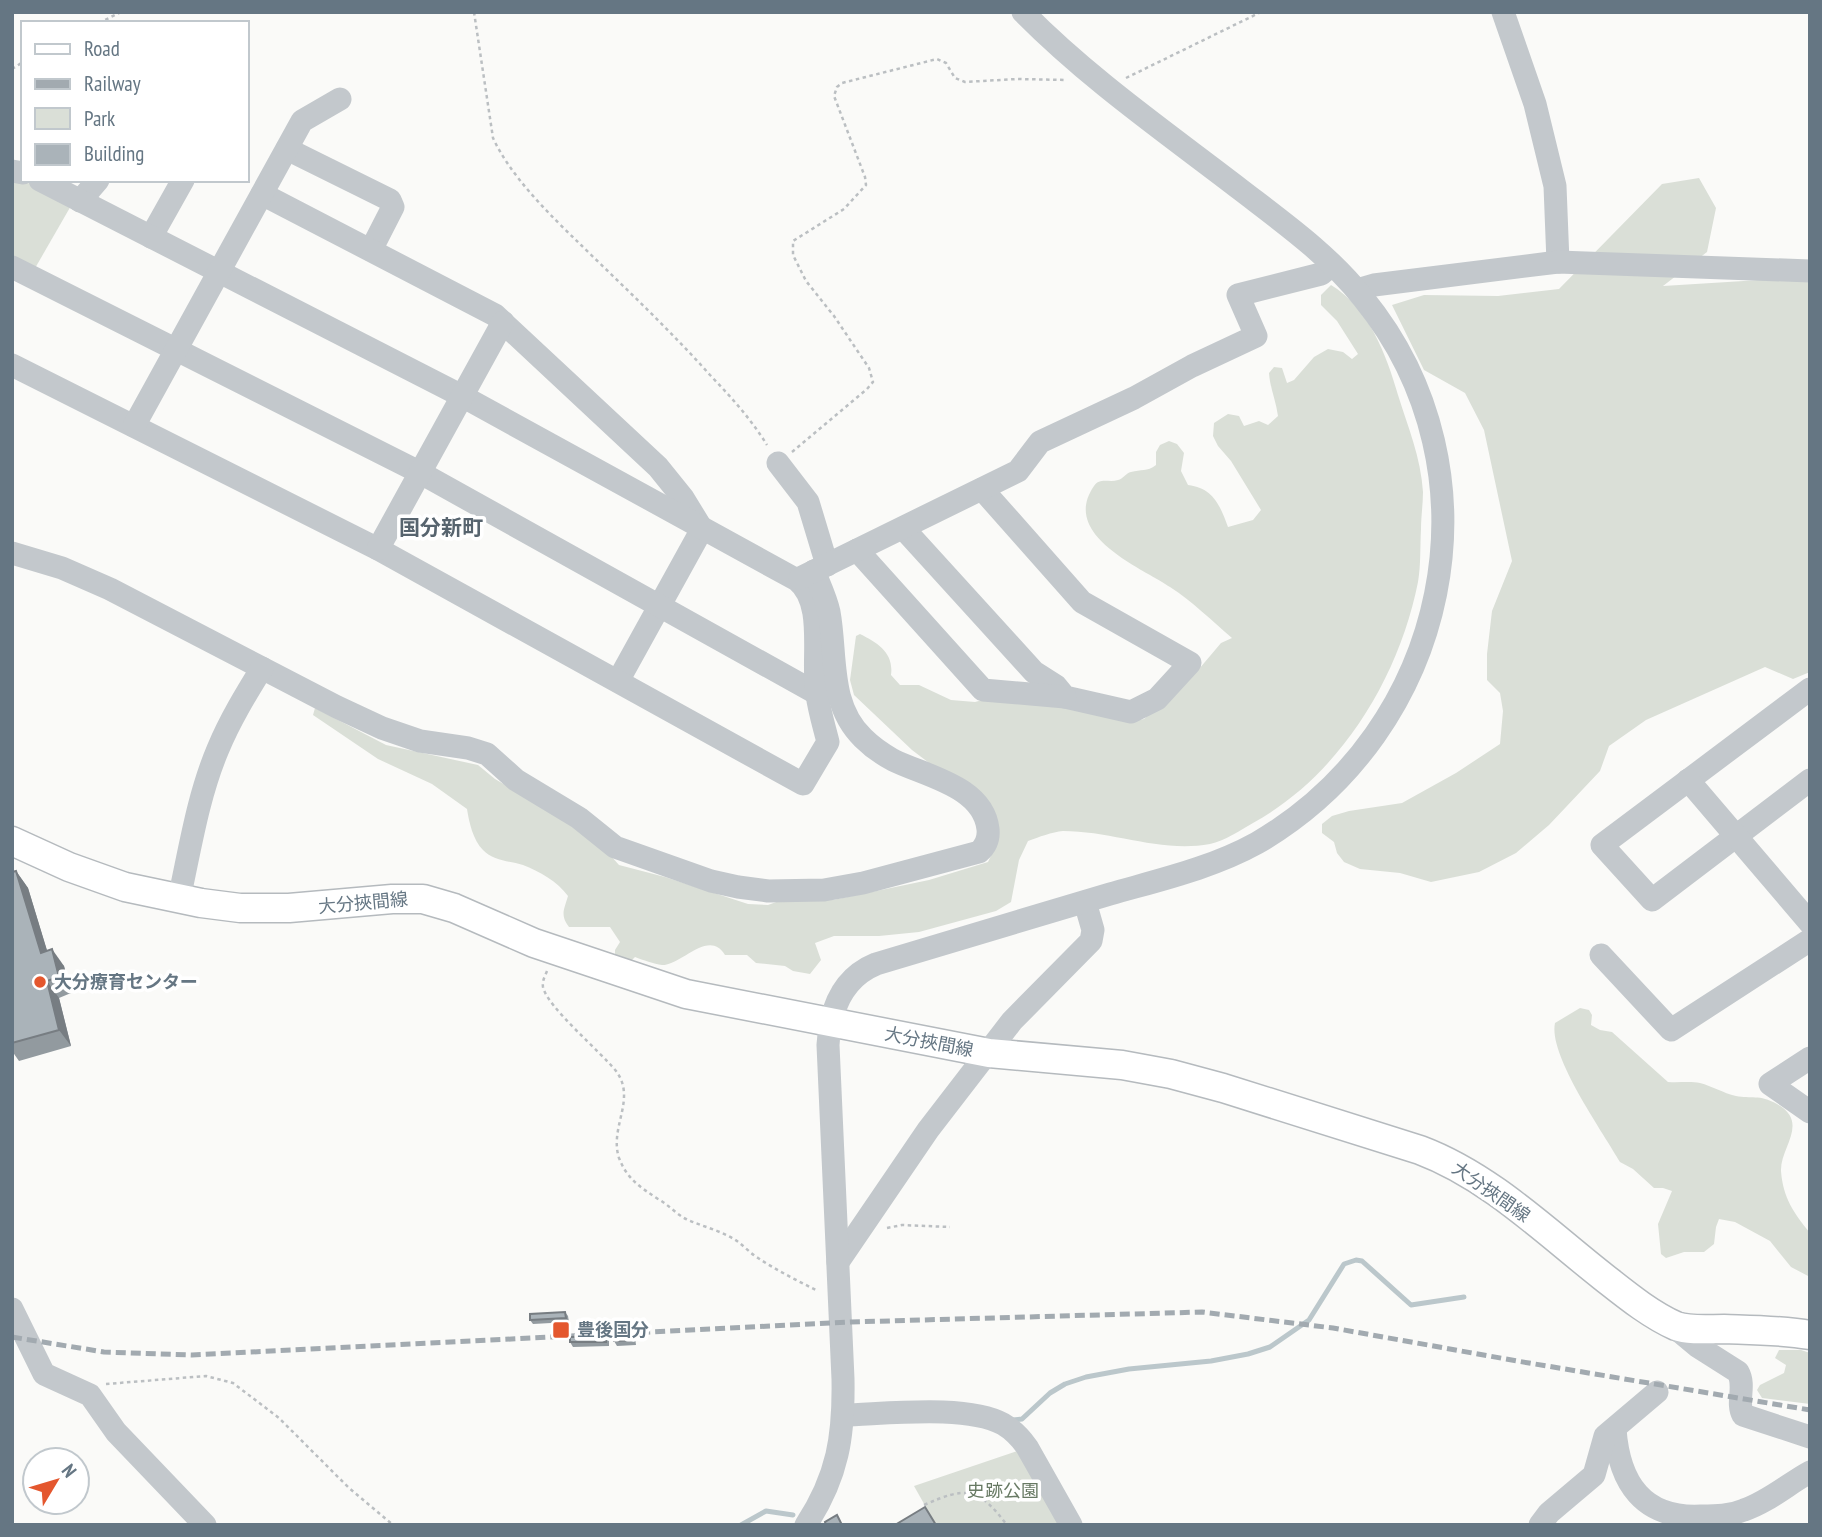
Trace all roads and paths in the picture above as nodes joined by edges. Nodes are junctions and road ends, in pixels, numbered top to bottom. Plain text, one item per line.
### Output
1 (121, 12) edge
2 (474, 12) edge
3 (1023, 12) edge
4 (1261, 12) edge
5 (1503, 12) edge
6 (103, 21) edge
7 (1100, 80) junction
8 (340, 99) dead end
9 (287, 149) junction
10 (44, 182) edge
11 (96, 182) edge
12 (182, 182) edge
13 (262, 194) junction
14 (80, 201) junction
15 (151, 237) junction
16 (371, 250) junction
17 (1558, 262) junction
18 (1332, 265) junction
19 (12, 267) edge
20 (1810, 271) edge
21 (219, 272) junction
22 (1357, 290) junction
23 (503, 321) junction
24 (176, 349) junction
25 (12, 365) edge
26 (462, 396) junction
27 (134, 426) junction
28 (778, 463) junction
29 (419, 472) junction
30 (982, 489) junction
31 (903, 527) junction
32 (702, 529) junction
33 (378, 549) junction
34 (857, 550) junction
35 (12, 553) edge
36 (813, 572) junction
37 (660, 606) junction
38 (262, 668) junction
39 (618, 681) junction
40 (1810, 689) edge
41 (816, 693) junction
42 (1065, 697) junction
43 (1688, 780) junction
44 (1810, 780) edge
45 (1736, 836) junction
46 (12, 841) edge
47 (179, 900) junction
48 (1085, 902) junction
49 (1810, 923) edge
50 (1810, 940) edge
51 (555, 950) junction
52 (1601, 955) dead end
53 (831, 1023) junction
54 (989, 1053) junction
55 (1810, 1058) edge
56 (1810, 1112) edge
57 (863, 1225) junction
58 (950, 1227) dead end
59 (838, 1262) junction
60 (819, 1291) dead end
61 (12, 1309) edge
62 (1680, 1327) junction
63 (1810, 1335) edge
64 (75, 1387) junction
65 (1657, 1392) dead end
66 (844, 1415) junction
67 (1615, 1429) junction
68 (1810, 1437) edge
69 (1810, 1472) edge
70 (924, 1505) edge
71 (205, 1525) edge
72 (393, 1525) edge
73 (806, 1525) edge
74 (1007, 1525) edge
75 (1071, 1525) edge
76 (1540, 1525) edge

1 - 6 path
2 - 28 path
3 - 7 street
4 - 7 path
5 - 17 street
7 - 18 street
7 - 28 path
8 - 9 street
9 - 13 street
9 - 16 street
10 - 14 street
11 - 14 street
12 - 15 street
13 - 16 street
13 - 21 street
14 - 15 street
15 - 21 street
16 - 23 street
17 - 20 street
17 - 22 street
18 - 22 street
18 - 30 street
19 - 24 street
21 - 24 street
21 - 26 street
22 - 48 street
23 - 26 street
23 - 32 street
24 - 27 street
24 - 29 street
25 - 27 street
26 - 29 street
26 - 32 street
27 - 33 street
28 - 36 street
29 - 33 street
29 - 37 street
30 - 31 street
30 - 42 street
31 - 34 street
31 - 42 street
32 - 36 street
32 - 37 street
33 - 39 street
34 - 36 street
34 - 42 street
35 - 38 street
36 - 38 street
36 - 41 street
37 - 39 street
37 - 41 street
38 - 47 street
39 - 41 street
40 - 43 street
43 - 45 street
43 - 45 street
44 - 45 street
45 - 49 street
46 - 47 main road, 大分挾間線
47 - 51 main road, 大分挾間線
48 - 53 street
48 - 54 street
50 - 52 street
51 - 53 main road, 大分挾間線
51 - 60 path
53 - 54 main road, 大分挾間線
53 - 59 street
54 - 57 street
54 - 62 main road, 大分挾間線
55 - 56 street
57 - 58 path
57 - 59 street
59 - 66 street
61 - 64 street
62 - 63 main road, 大分挾間線
62 - 68 street
64 - 71 street
64 - 72 path
65 - 67 street
66 - 73 street
66 - 75 street
67 - 69 street
67 - 76 street
70 - 74 path

